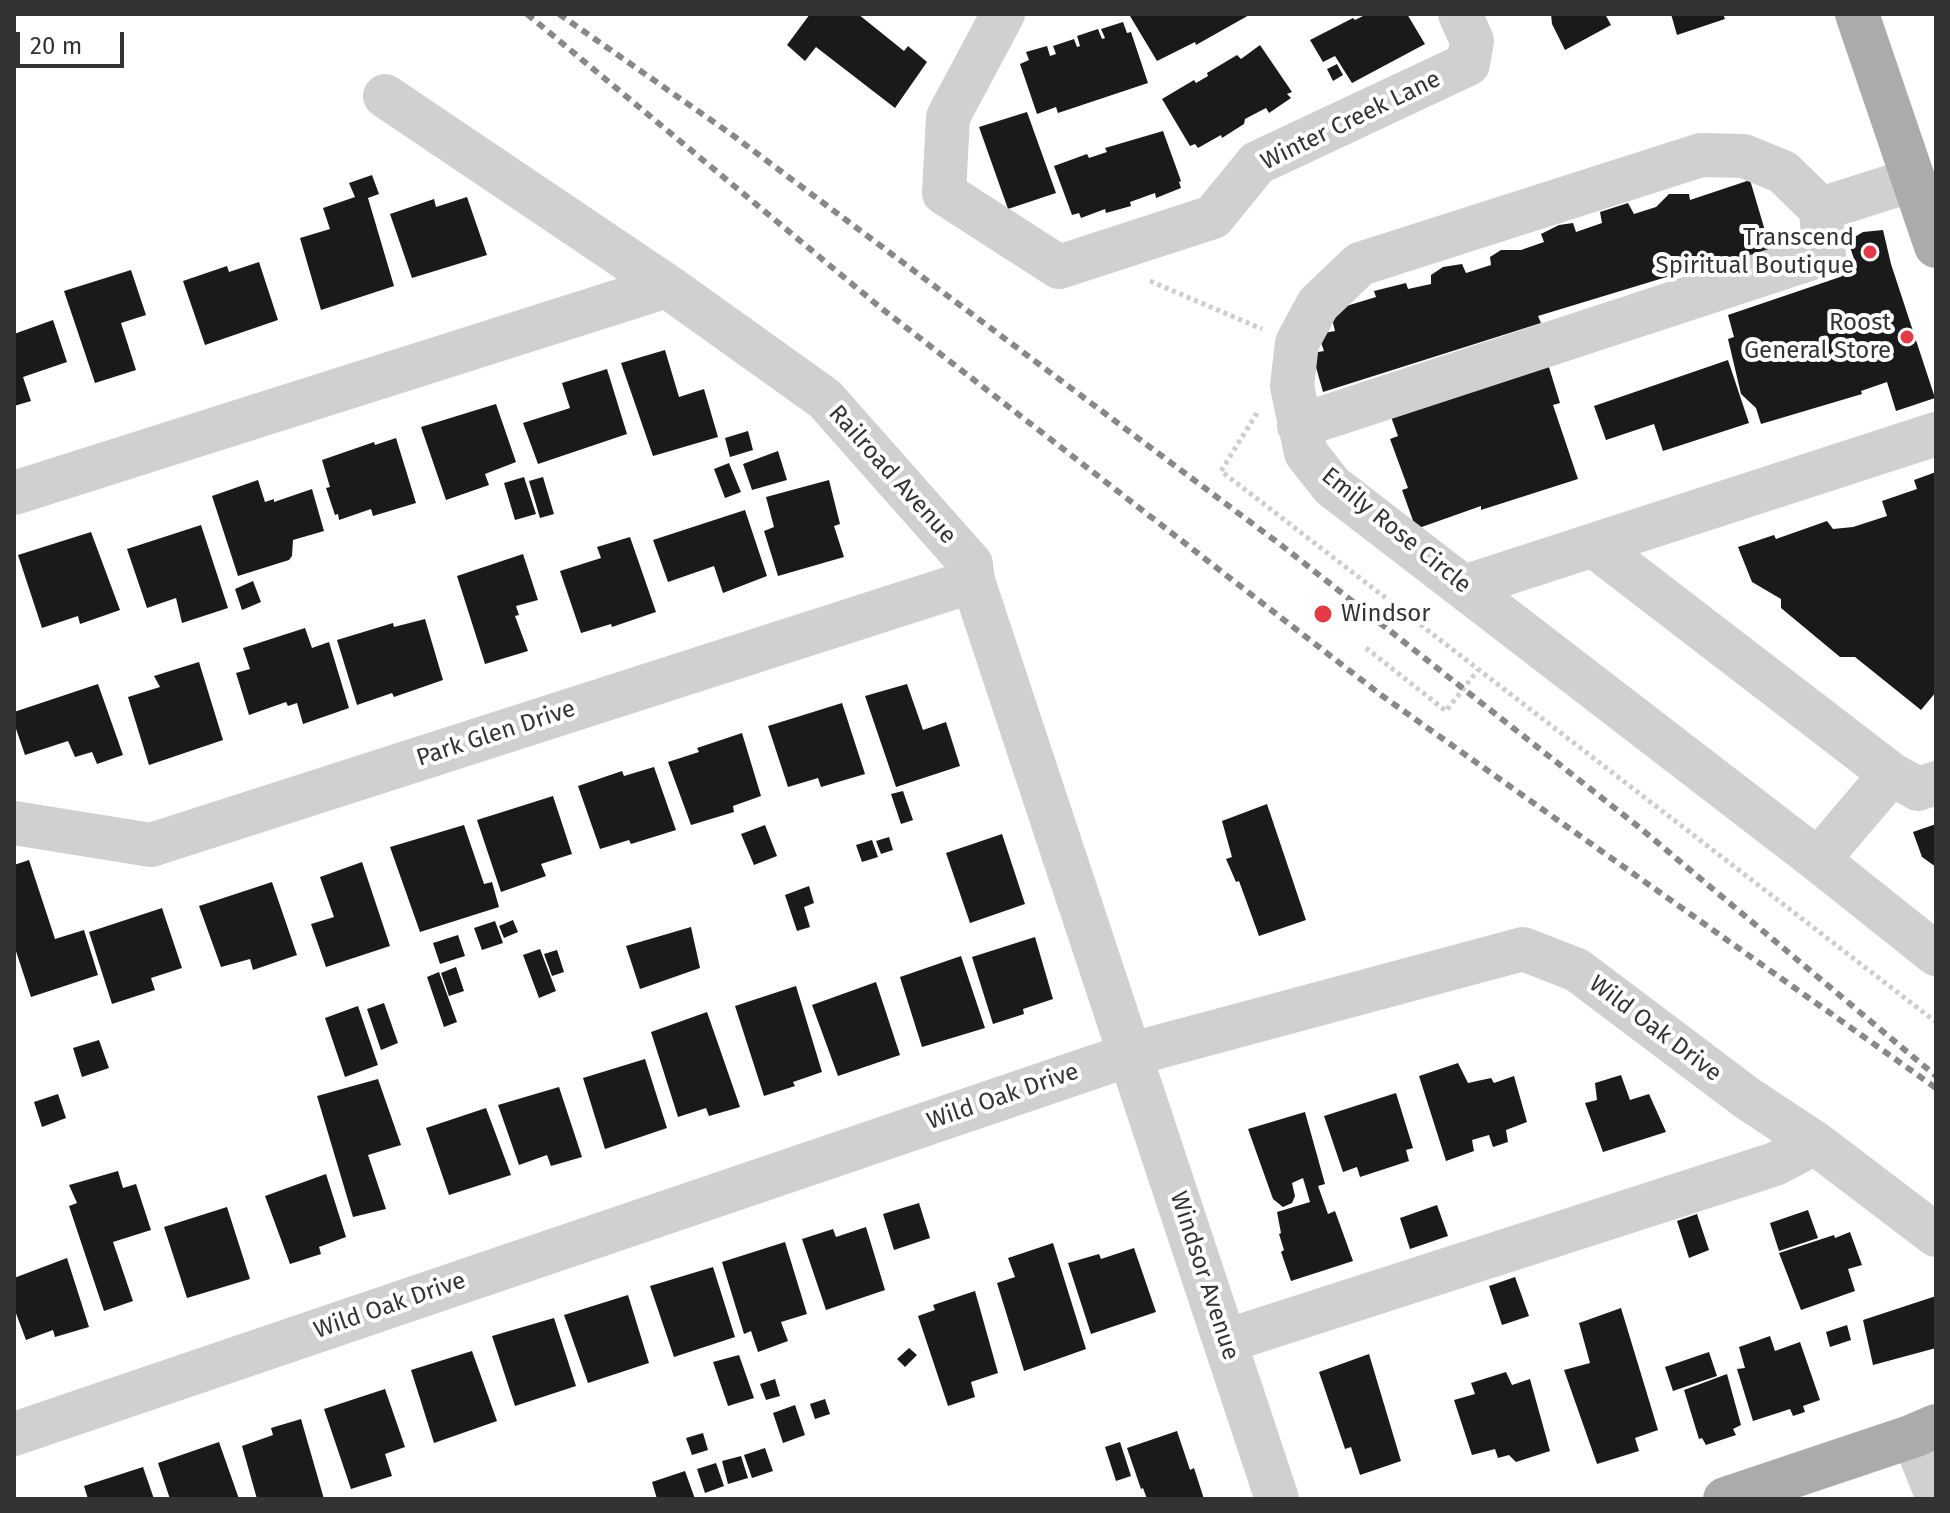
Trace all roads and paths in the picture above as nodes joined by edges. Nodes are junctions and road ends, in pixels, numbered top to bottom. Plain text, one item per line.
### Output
1 (1003, 14) edge
2 (1460, 14) edge
3 (1857, 14) edge
4 (385, 96) dead end
5 (1912, 180) junction
6 (1821, 209) junction
7 (1936, 246) edge
8 (1094, 255) junction
9 (667, 286) junction
10 (1297, 343) junction
11 (1258, 405) dead end
12 (1299, 426) junction
13 (1936, 434) edge
14 (14, 493) edge
15 (1593, 545) junction
16 (973, 581) junction
17 (1464, 587) junction
18 (1366, 648) dead end
19 (1478, 670) junction
20 (1891, 774) junction
21 (1936, 783) edge
22 (14, 823) edge
23 (1818, 860) junction
24 (1936, 954) edge
25 (1936, 1022) edge
26 (1132, 1054) junction
27 (1815, 1143) junction
28 (1936, 1235) edge
29 (1226, 1341) junction
30 (1924, 1431) edge
31 (14, 1434) edge
32 (1936, 1493) edge
33 (1277, 1499) edge
34 (1725, 1499) edge

1 - 8 street, Winter Creek Lane
2 - 8 street, Winter Creek Lane
3 - 5 main road
4 - 9 street, Railroad Avenue
5 - 6 street
5 - 7 main road
6 - 10 street, Emily Rose Circle
6 - 12 street
8 - 10 path
9 - 14 street
9 - 16 street, Railroad Avenue
10 - 12 street, Emily Rose Circle
11 - 19 path
12 - 17 street, Emily Rose Circle
13 - 15 street
15 - 17 street
15 - 20 street
16 - 22 street, Park Glen Drive
16 - 26 street, Railroad Avenue
17 - 23 street, Emily Rose Circle
18 - 19 path
19 - 25 path
20 - 21 street
20 - 23 street
23 - 24 street, Emily Rose Circle
26 - 27 street, Wild Oak Drive
26 - 29 street, Windsor Avenue
26 - 31 street, Wild Oak Drive
27 - 28 street, Wild Oak Drive
27 - 29 street
29 - 33 street, Windsor Avenue
30 - 32 street
30 - 34 main road

